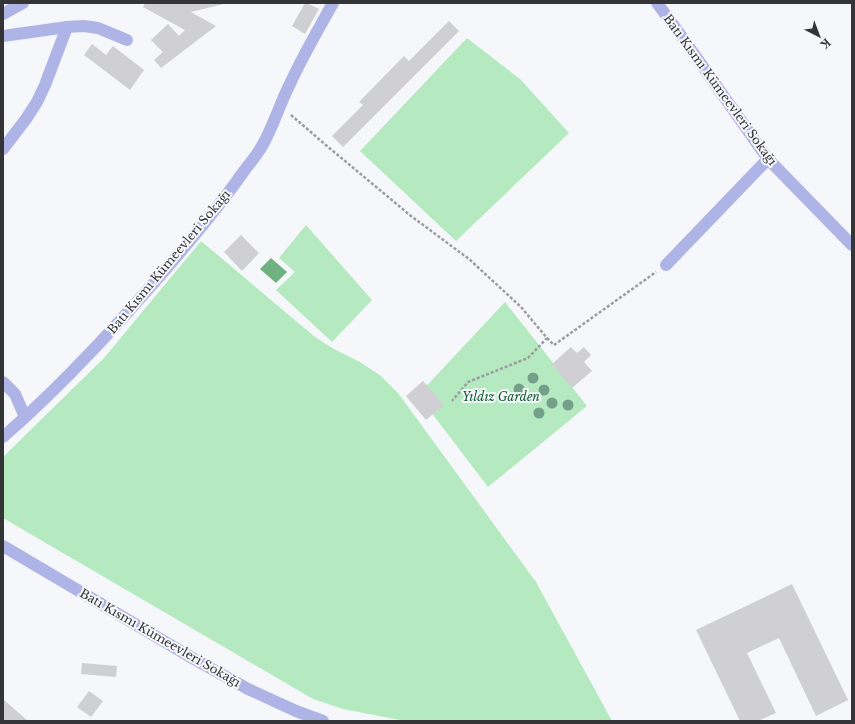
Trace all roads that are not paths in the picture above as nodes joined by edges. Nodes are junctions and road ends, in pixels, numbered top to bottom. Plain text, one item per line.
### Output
1 (23, 3) edge
2 (333, 3) edge
3 (657, 3) edge
4 (3, 14) edge
5 (67, 27) junction
6 (3, 36) edge
7 (127, 40) dead end
8 (3, 149) edge
9 (768, 159) junction
10 (852, 245) edge
11 (666, 265) road end
12 (3, 382) edge
13 (25, 417) junction
14 (3, 437) edge
15 (3, 546) edge
16 (323, 721) edge

1 - 4 street
2 - 13 street, Batı Kısmı Kümeevleri Sokağı
3 - 9 street, Batı Kısmı Kümeevleri Sokağı
5 - 6 street
5 - 7 street
5 - 8 street
9 - 10 street, Batı Kısmı Kümeevleri Sokağı
9 - 11 street
12 - 13 street
13 - 14 street, Batı Kısmı Kümeevleri Sokağı
15 - 16 street, Batı Kısmı Kümeevleri Sokağı

